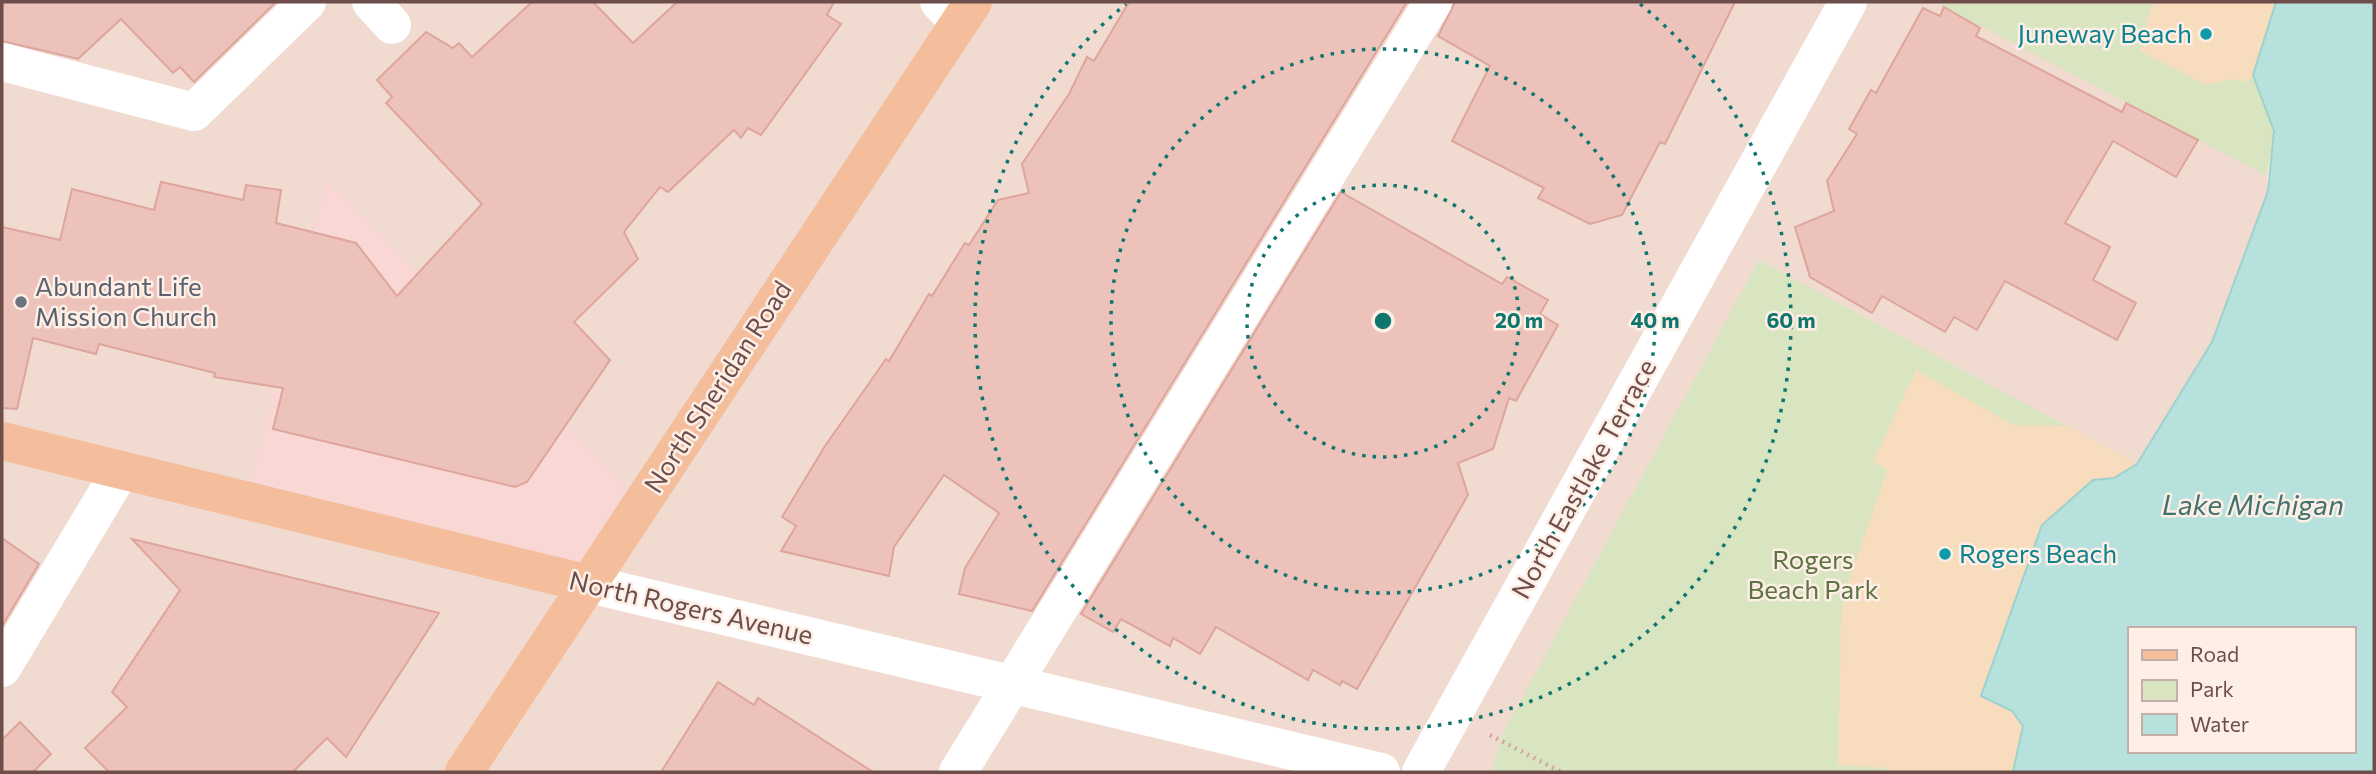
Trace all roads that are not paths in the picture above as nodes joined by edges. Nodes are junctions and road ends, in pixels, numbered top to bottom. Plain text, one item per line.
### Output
1 (307, 2) edge
2 (1433, 2) edge
3 (1848, 2) edge
4 (957, 9) edge
5 (2, 62) edge
6 (2, 441) edge
7 (121, 470) junction
8 (589, 584) junction
9 (2, 668) edge
10 (1015, 685) junction
11 (464, 772) edge
12 (958, 772) edge
13 (1381, 772) edge
14 (1421, 772) edge

1 - 5 street
2 - 10 street
3 - 14 street, North Eastlake Terrace
4 - 8 main road, North Sheridan Road
6 - 7 main road, North Rogers Avenue
7 - 8 main road, North Rogers Avenue
7 - 9 street
8 - 10 street, North Rogers Avenue
8 - 11 main road, North Sheridan Road
10 - 12 street
10 - 13 street, North Rogers Avenue

